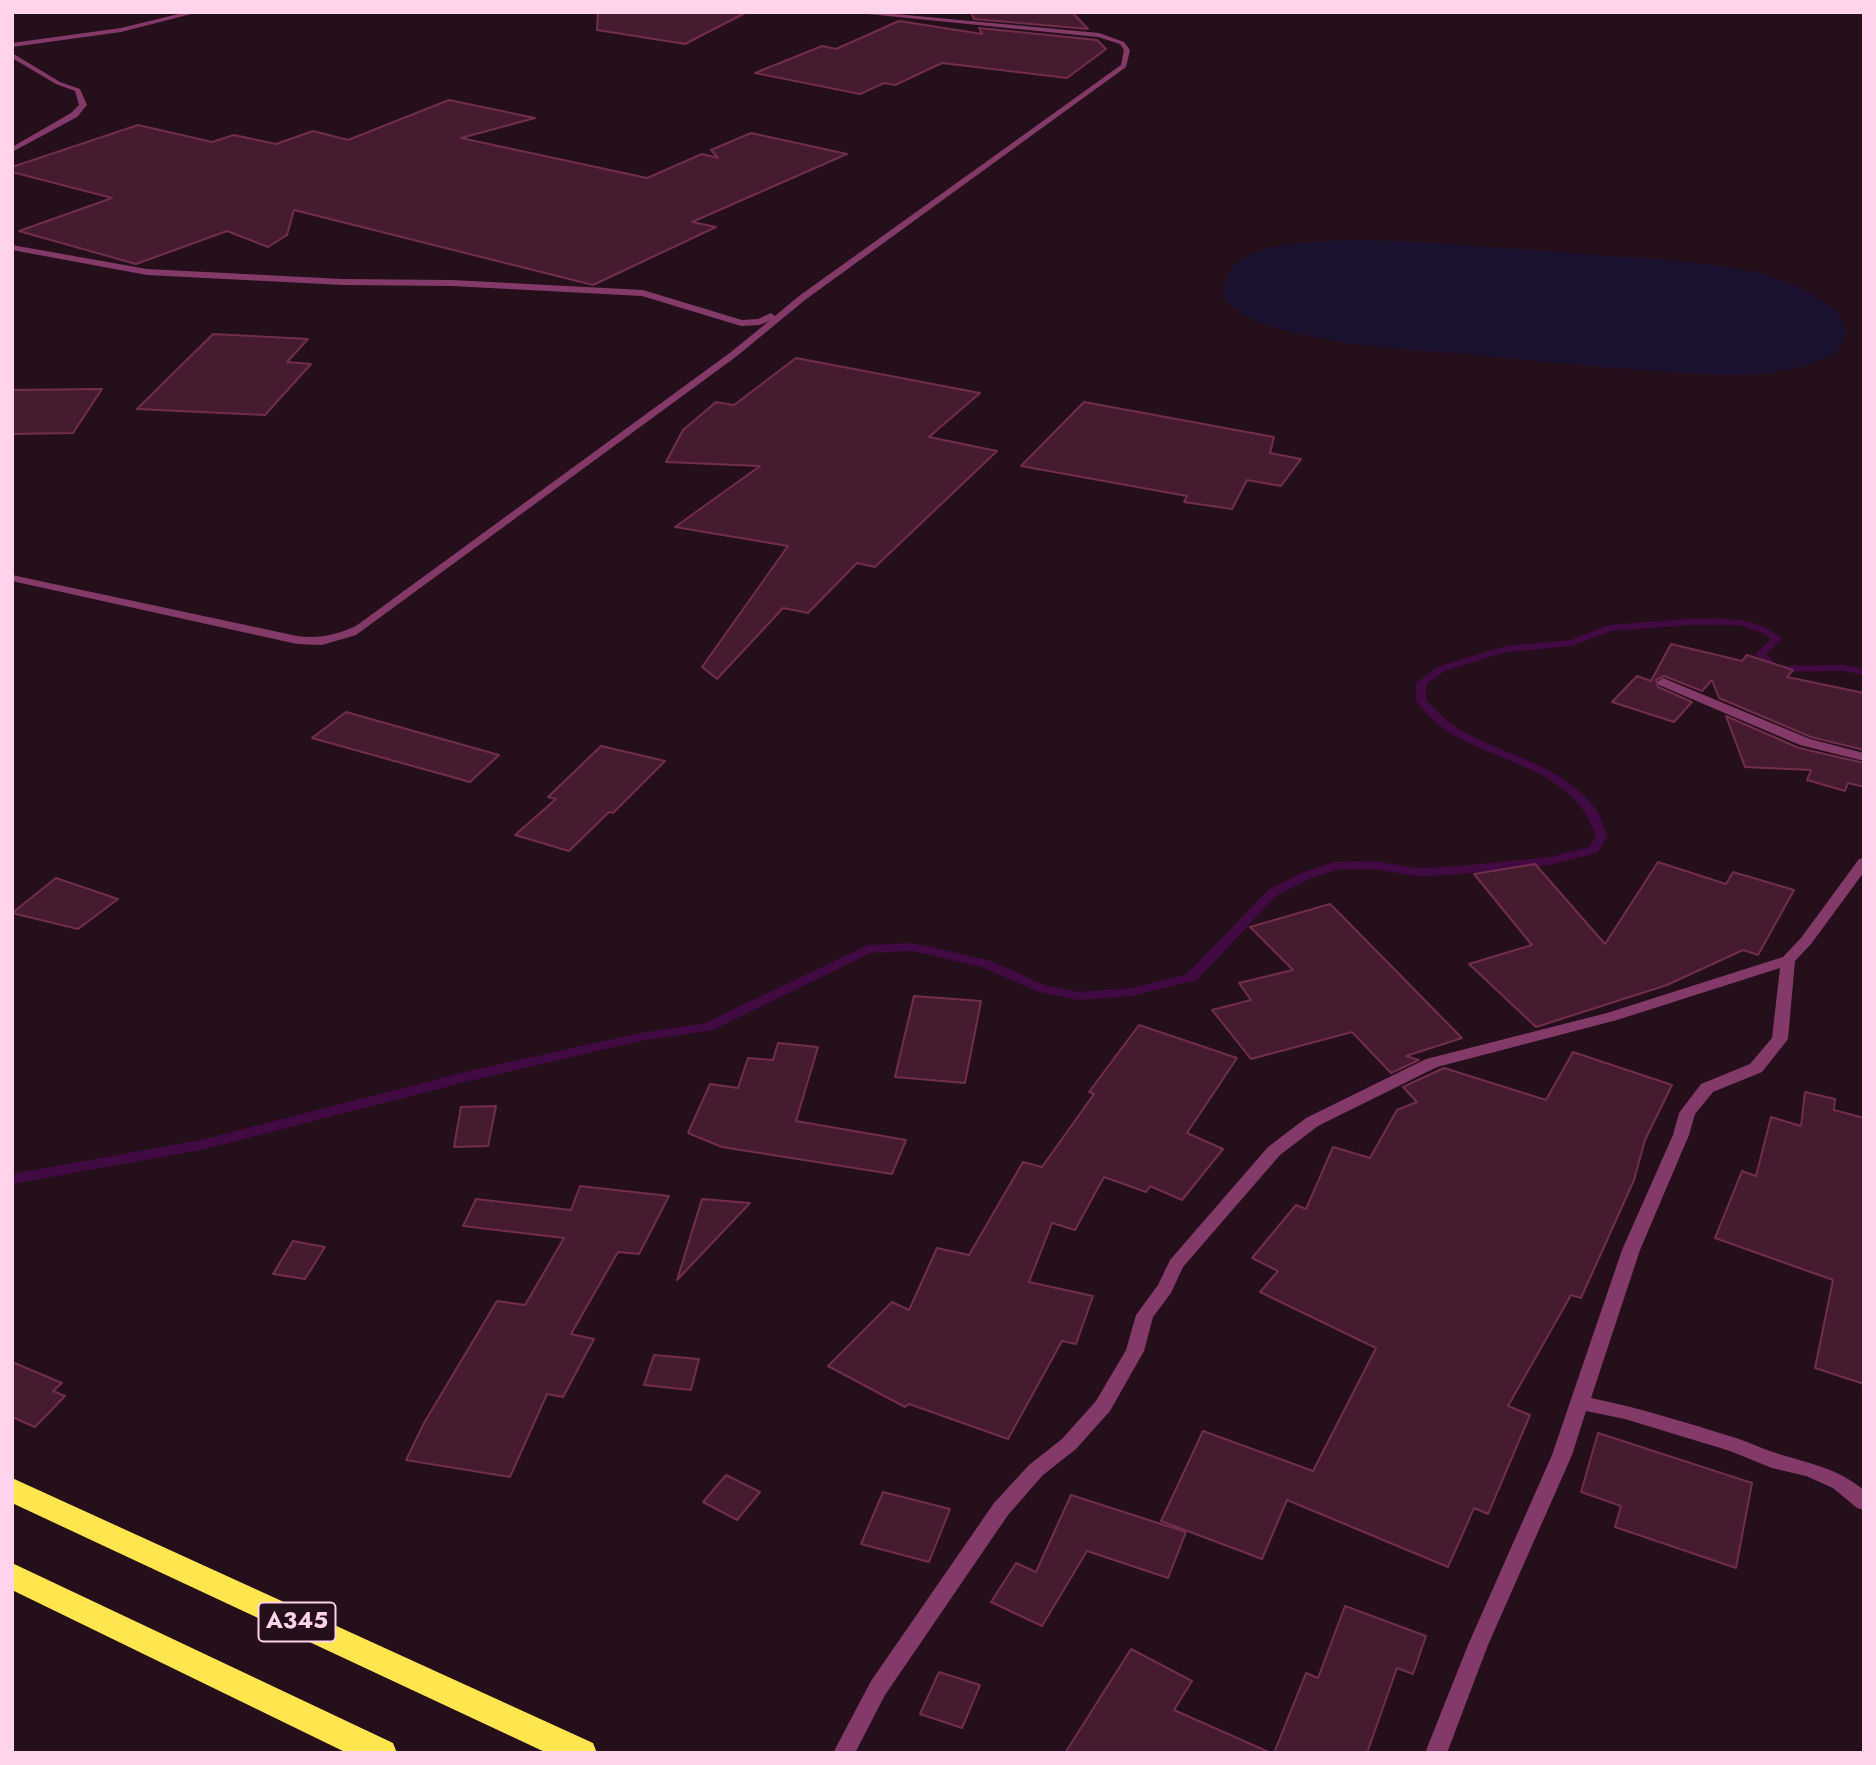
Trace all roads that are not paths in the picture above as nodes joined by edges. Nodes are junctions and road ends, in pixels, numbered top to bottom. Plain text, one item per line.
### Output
1 (196, 12) edge
2 (851, 12) edge
3 (12, 45) edge
4 (12, 55) edge
5 (12, 150) edge
6 (12, 247) edge
7 (802, 298) junction
8 (12, 578) edge
9 (1663, 682) dead end
10 (1864, 757) edge
11 (1864, 862) edge
12 (1788, 960) junction
13 (1581, 1403) junction
14 (12, 1490) edge
15 (1864, 1502) edge
16 (12, 1576) edge
17 (381, 1753) edge
18 (581, 1753) edge
19 (844, 1753) edge
20 (1436, 1753) edge

1 - 3 street
2 - 7 street
4 - 5 street
6 - 7 street
7 - 8 street
9 - 10 street
11 - 12 street
12 - 13 street
12 - 19 street
13 - 15 street
13 - 20 street
14 - 18 highway, A345
16 - 17 highway

